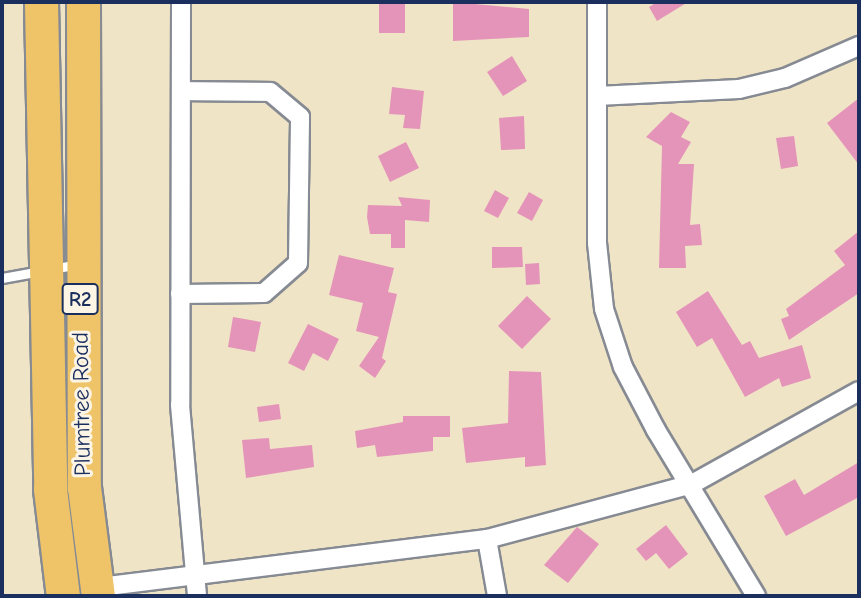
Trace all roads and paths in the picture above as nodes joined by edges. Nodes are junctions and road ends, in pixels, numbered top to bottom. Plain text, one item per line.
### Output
1 (41, 2) edge
2 (83, 2) edge
3 (181, 2) edge
4 (597, 2) edge
5 (859, 46) edge
6 (181, 91) junction
7 (597, 96) junction
8 (79, 264) junction
9 (44, 266) junction
10 (2, 278) edge
11 (180, 294) junction
12 (859, 391) edge
13 (692, 484) junction
14 (487, 539) junction
15 (195, 587) edge
16 (97, 592) edge
17 (62, 593) edge
18 (497, 596) edge
19 (756, 596) edge

1 - 9 highway, Plumtree Road / R2
2 - 8 highway, Plumtree Road / R2
3 - 6 street
4 - 7 street
5 - 7 street
6 - 11 street
6 - 11 street
7 - 13 street
8 - 9 lane
8 - 16 highway, Plumtree Road / R2
9 - 10 lane
9 - 17 highway, Plumtree Road / R2
11 - 15 street
12 - 13 street
13 - 14 street
13 - 19 street
14 - 15 street
14 - 18 street
15 - 16 street
16 - 17 street

